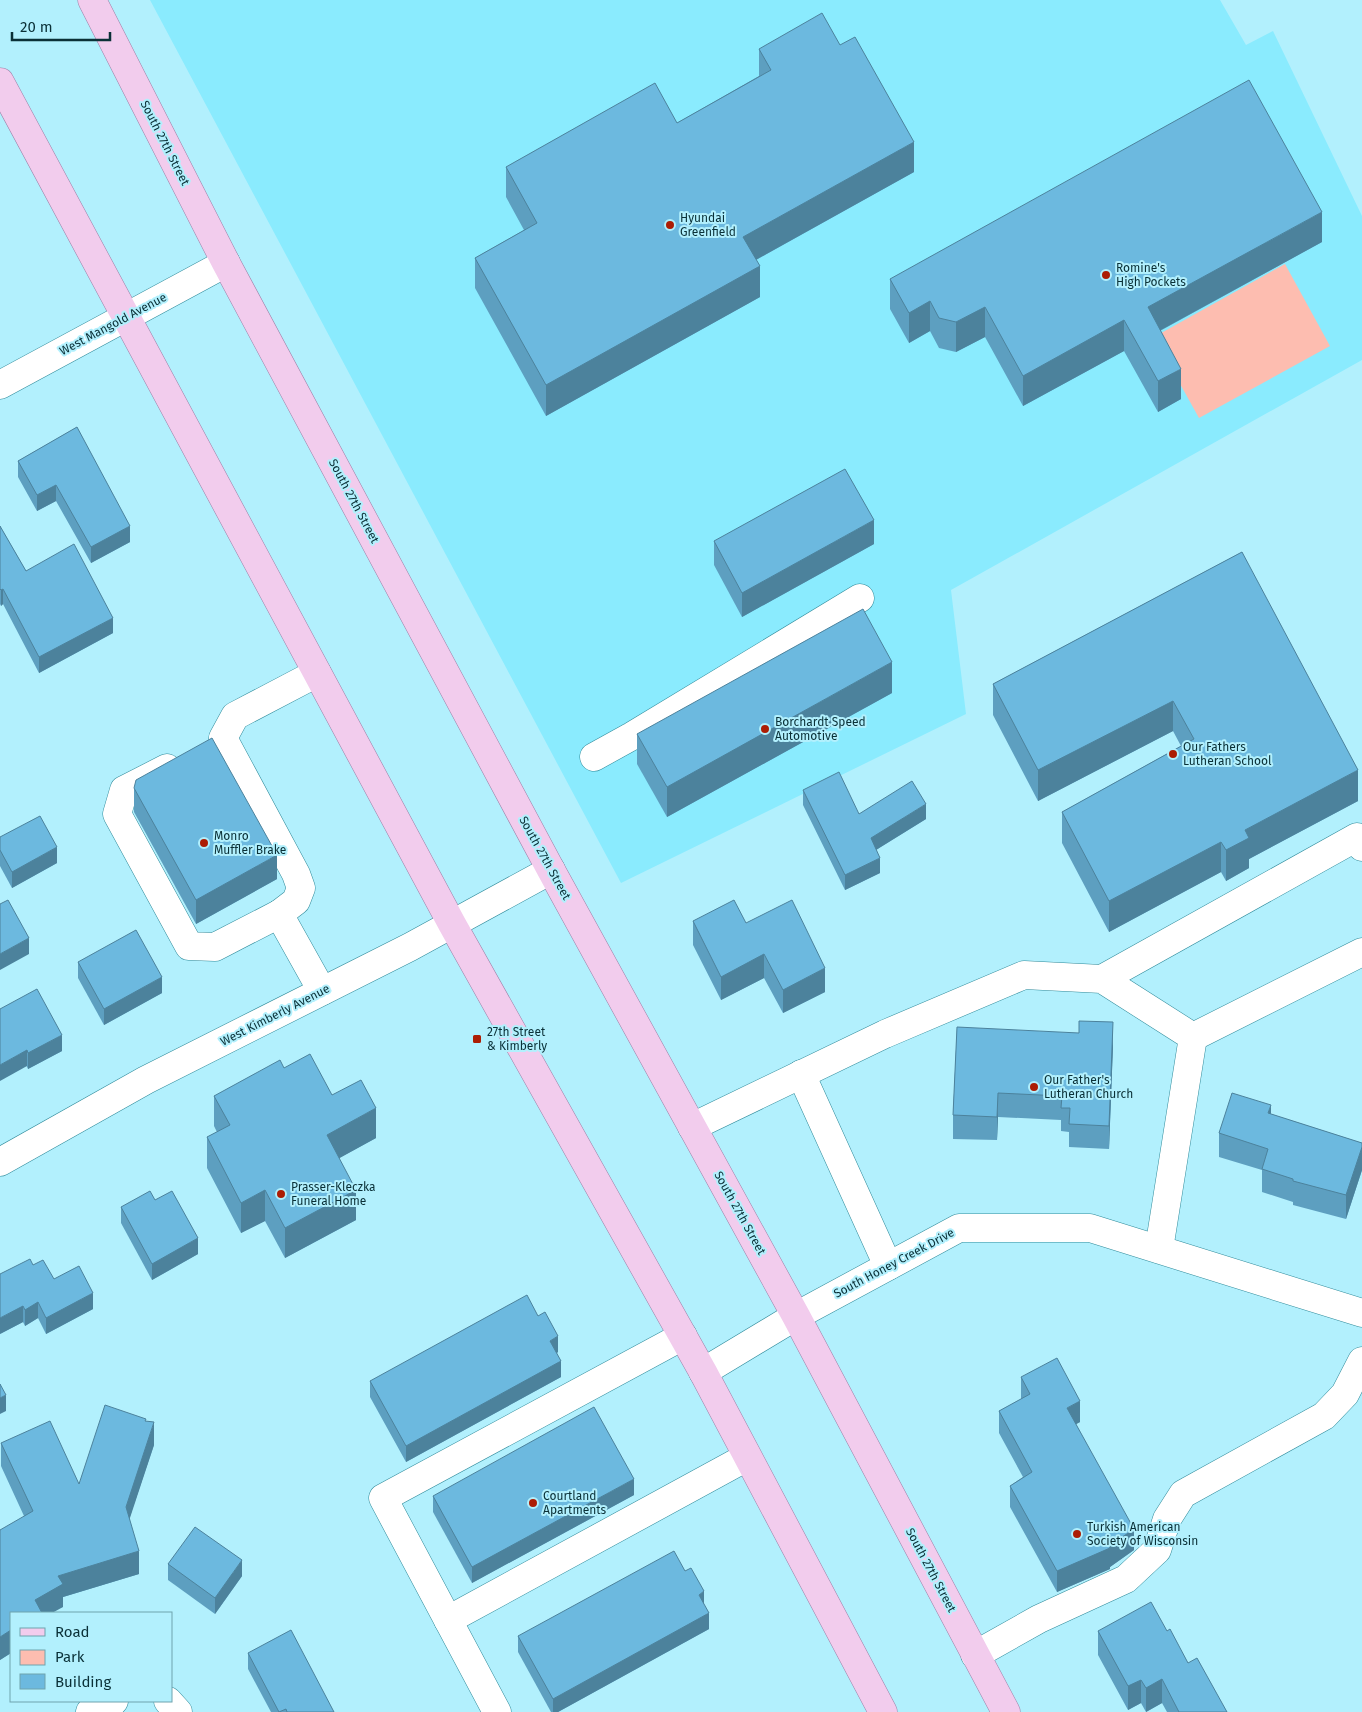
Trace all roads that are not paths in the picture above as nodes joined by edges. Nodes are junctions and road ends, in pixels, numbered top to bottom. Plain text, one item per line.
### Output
1 (76, 0) edge
2 (98, 12) edge
3 (0, 82) edge
4 (226, 263) junction
5 (126, 318) junction
6 (0, 385) edge
7 (860, 598) dead end
8 (317, 673) junction
9 (224, 738) junction
10 (594, 757) dead end
11 (1362, 847) edge
12 (551, 870) junction
13 (279, 914) junction
14 (452, 924) junction
15 (1362, 952) edge
16 (1102, 979) junction
17 (322, 991) junction
18 (1192, 1037) junction
19 (801, 1074) junction
20 (692, 1127) junction
21 (0, 1162) edge
22 (1159, 1249) junction
23 (888, 1266) junction
24 (1362, 1313) edge
25 (796, 1316) junction
26 (683, 1336) junction
27 (1362, 1360) edge
28 (703, 1372) junction
29 (747, 1457) junction
30 (448, 1620) junction
31 (975, 1655) junction
32 (112, 1702) edge
33 (169, 1702) edge
34 (90, 1712) edge
35 (178, 1712) edge
36 (497, 1712) edge
37 (883, 1712) edge
38 (1006, 1712) edge

1 - 2 main road
2 - 4 main road, South 27th Street
3 - 5 main road
4 - 5 street, West Mangold Avenue
4 - 12 main road, South 27th Street
5 - 6 street, West Mangold Avenue
5 - 8 main road
7 - 10 street
8 - 9 street
8 - 14 main road
9 - 13 street
9 - 13 street
11 - 16 street
12 - 14 street, West Kimberly Avenue
12 - 20 main road, South 27th Street
13 - 17 street
14 - 17 street, West Kimberly Avenue
14 - 26 main road
15 - 18 street
16 - 18 street
16 - 19 street
17 - 21 street, West Kimberly Avenue
18 - 22 street
19 - 20 street
19 - 23 street
20 - 25 main road, South 27th Street
22 - 23 street, South Honey Creek Drive
22 - 24 street, South Honey Creek Drive
23 - 25 street, South Honey Creek Drive
25 - 28 street, South Honey Creek Drive
25 - 31 main road, South 27th Street
26 - 28 main road
26 - 30 street
27 - 31 street
28 - 29 main road
29 - 30 street
29 - 37 main road
30 - 36 street
31 - 38 main road, South 27th Street
32 - 34 street
33 - 35 street

